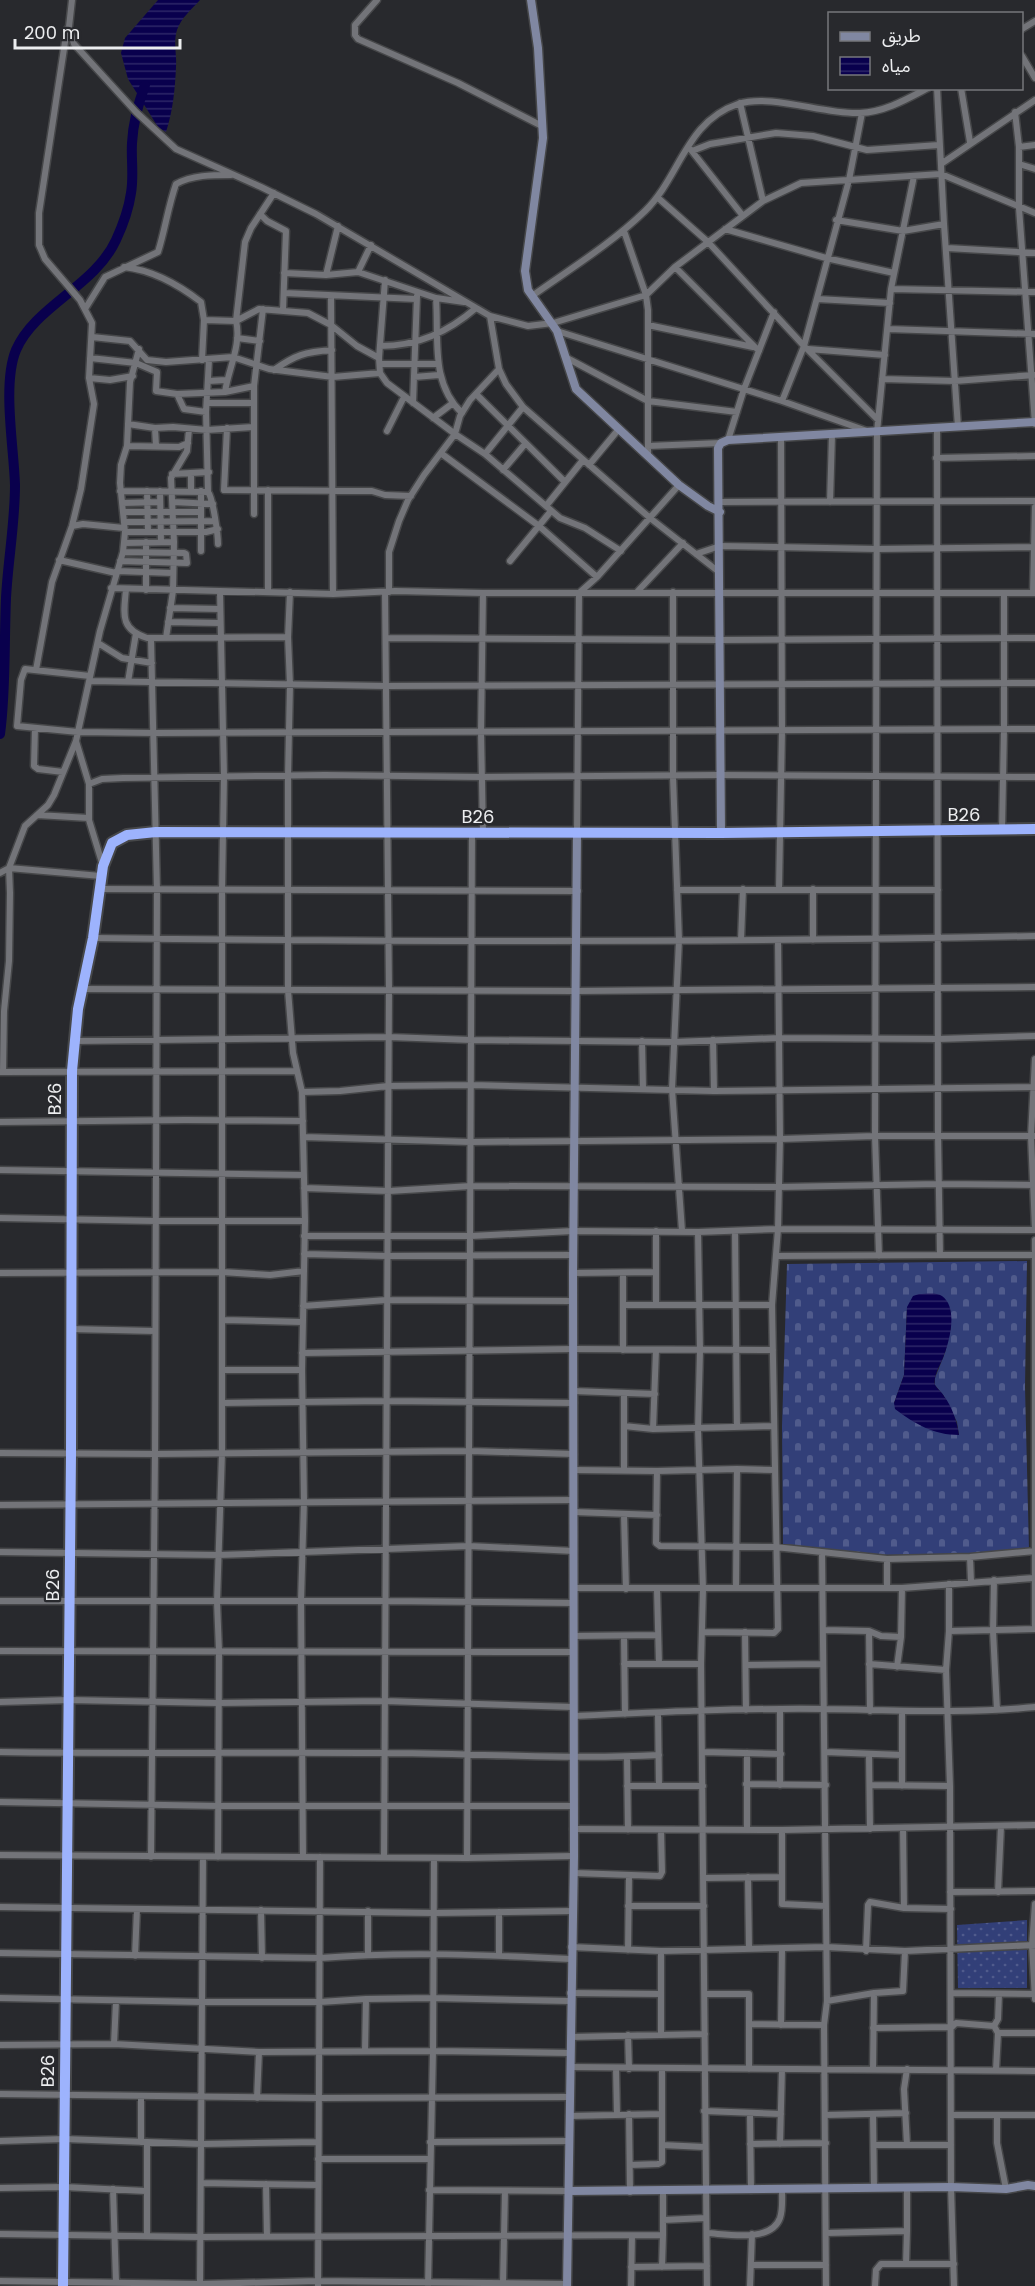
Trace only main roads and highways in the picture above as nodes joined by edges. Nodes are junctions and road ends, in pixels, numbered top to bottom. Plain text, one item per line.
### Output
1 (1035, 830) edge
2 (63, 2284) edge

1 - 2 highway, B26

